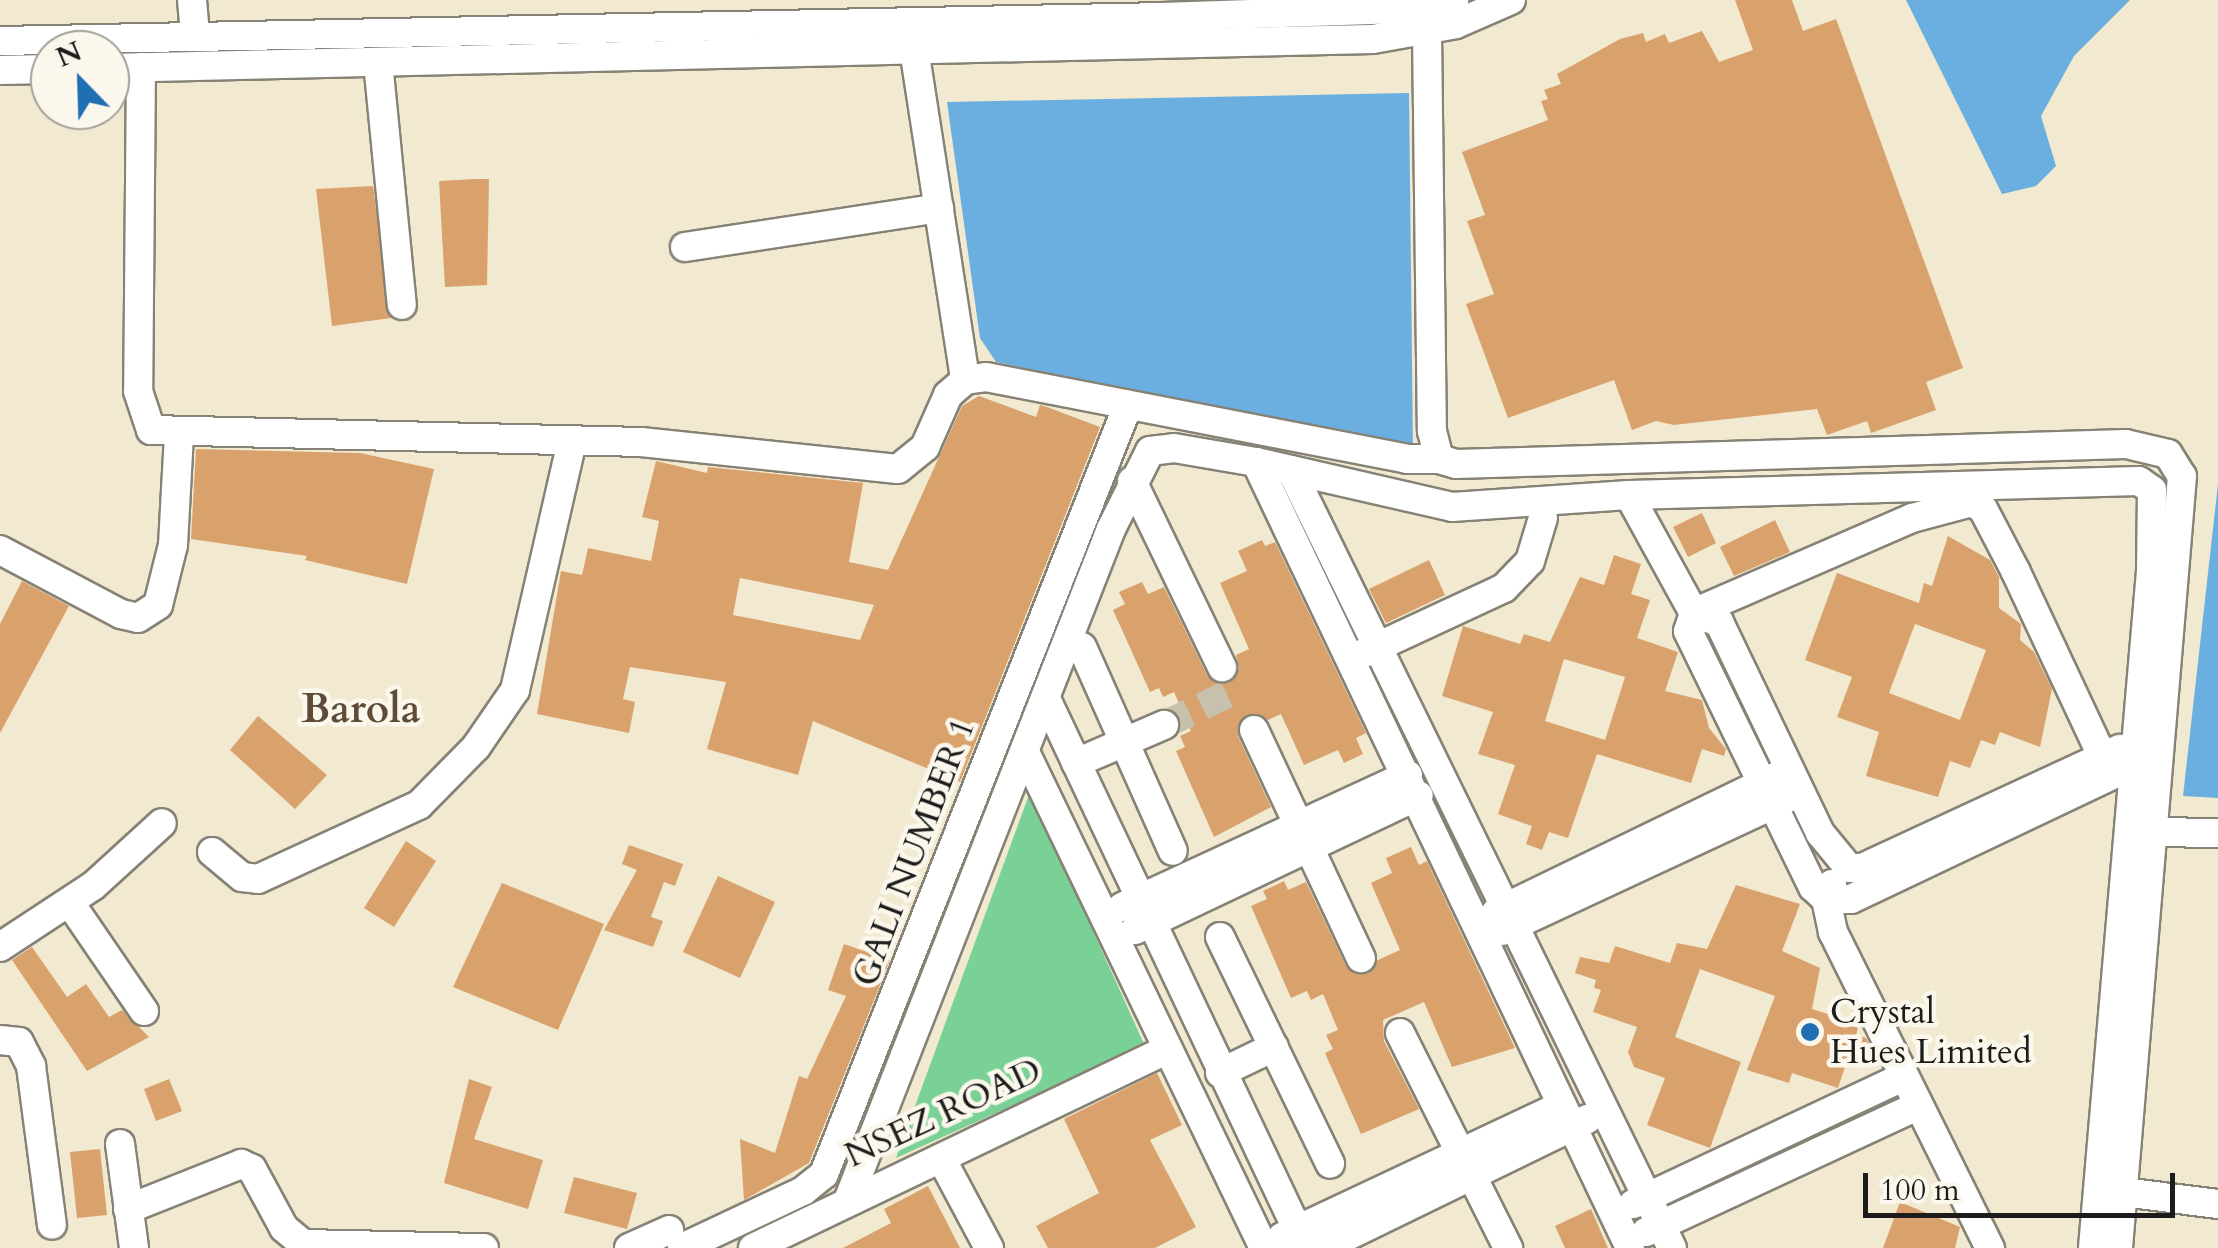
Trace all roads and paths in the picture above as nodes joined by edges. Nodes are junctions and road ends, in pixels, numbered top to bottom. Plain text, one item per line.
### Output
1 (192, 0) edge
2 (1454, 0) edge
3 (1511, 0) edge
4 (1298, 18) edge
5 (1260, 19) edge
6 (709, 27) edge
7 (1427, 31) junction
8 (194, 36) junction
9 (0, 40) edge
10 (914, 49) junction
11 (378, 62) junction
12 (130, 68) edge
13 (141, 68) junction
14 (30, 69) edge
15 (0, 70) edge
16 (938, 208) junction
17 (686, 247) dead end
18 (402, 305) dead end
19 (966, 380) junction
20 (1128, 405) junction
21 (180, 436) junction
22 (572, 442) junction
23 (1439, 459) junction
24 (1256, 462) junction
25 (1291, 470) junction
26 (1132, 481) junction
27 (1629, 495) junction
28 (1544, 518) dead end
29 (0, 550) edge
30 (1333, 550) junction
31 (1306, 564) junction
32 (1694, 613) junction
33 (1082, 647) dead end
34 (1366, 652) junction
35 (1222, 667) dead end
36 (1048, 703) junction
37 (1164, 726) tunnel mouth
38 (1254, 730) dead end
39 (1124, 743) junction
40 (2138, 751) junction
41 (1026, 754) junction
42 (1076, 764) junction
43 (2107, 766) junction
44 (1795, 781) junction
45 (1414, 785) junction
46 (1768, 794) junction
47 (1462, 812) junction
48 (162, 823) dead end
49 (1432, 824) junction
50 (1977, 826) junction
51 (2154, 832) junction
52 (2218, 833) edge
53 (1304, 834) junction
54 (1174, 850) dead end
55 (212, 852) dead end
56 (1842, 862) junction
57 (1826, 899) junction
58 (70, 903) junction
59 (1144, 910) junction
60 (1514, 915) junction
61 (1109, 929) junction
62 (1481, 930) junction
63 (1220, 937) dead end
64 (0, 947) edge
65 (1361, 958) dead end
66 (144, 1011) dead end
67 (1400, 1033) dead end
68 (1569, 1034) junction
69 (0, 1040) edge
70 (1274, 1047) junction
71 (1168, 1049) junction
72 (1535, 1049) junction
73 (1220, 1073) junction
74 (1903, 1077) junction
75 (1917, 1106) junction
76 (1604, 1111) junction
77 (1566, 1117) junction
78 (120, 1144) dead end
79 (941, 1158) junction
80 (1330, 1164) dead end
81 (1466, 1165) junction
82 (2123, 1192) junction
83 (1648, 1197) junction
84 (849, 1198) junction
85 (2218, 1204) edge
86 (128, 1209) junction
87 (1614, 1213) junction
88 (52, 1225) dead end
89 (1666, 1236) edge
90 (676, 1239) edge
91 (1302, 1239) edge
92 (1628, 1244) edge
93 (1263, 1247) edge
94 (134, 1248) edge
95 (484, 1248) edge
96 (629, 1248) edge
97 (753, 1248) edge
98 (989, 1248) edge
99 (1323, 1248) edge
100 (1508, 1248) edge
101 (1990, 1248) edge
102 (2094, 1248) edge
103 (2118, 1248) edge

1 - 8 street
2 - 4 street
3 - 7 street
4 - 5 street
4 - 7 street
5 - 6 street
5 - 10 street
6 - 8 street
6 - 10 street
6 - 11 street
7 - 23 street
8 - 9 street
10 - 16 street
11 - 13 street
11 - 18 street
12 - 13 street
13 - 21 street
14 - 15 street
16 - 17 street
16 - 19 street
19 - 20 street
19 - 22 street
20 - 23 street
20 - 90 street, GALI NUMBER 1
21 - 22 street
21 - 29 street
22 - 55 street
23 - 51 street
24 - 25 street
24 - 26 street
24 - 31 street
25 - 27 street
25 - 30 street
26 - 35 street
26 - 36 street
27 - 32 street
27 - 40 street
28 - 34 street
30 - 31 street
30 - 34 street
31 - 34 street
32 - 43 street
32 - 44 street
32 - 46 street
33 - 39 street
34 - 45 street
34 - 47 street
36 - 41 street
36 - 42 street
37 - 39 street
38 - 53 street
39 - 42 street
39 - 54 street
40 - 43 street
40 - 102 street
41 - 61 street
41 - 84 street
42 - 59 street
43 - 50 street
44 - 46 street
44 - 56 street
45 - 49 street
45 - 53 street
46 - 57 street
46 - 60 street
47 - 49 street
47 - 60 street
48 - 58 street
49 - 62 street
50 - 56 street
50 - 57 street
51 - 52 street
51 - 82 street
53 - 59 street
53 - 65 street
56 - 57 street
57 - 74 street
58 - 64 street
58 - 66 street
59 - 61 street
59 - 73 street
60 - 62 street
60 - 68 street
61 - 71 street
62 - 72 street
63 - 70 street
67 - 81 street
68 - 72 street
68 - 76 street
69 - 88 street
70 - 73 street
70 - 80 street
71 - 79 street, NSEZ ROAD
71 - 93 street
72 - 77 street
73 - 91 street
74 - 75 street
74 - 83 street
75 - 89 street
75 - 101 street
76 - 77 street
76 - 83 street
77 - 81 street
77 - 87 street
78 - 86 street
79 - 84 street, NSEZ ROAD
79 - 98 street
81 - 91 street
81 - 99 street
81 - 100 street
82 - 85 street
82 - 103 street
83 - 87 street
83 - 89 street
84 - 97 street, NSEZ ROAD
86 - 94 street
86 - 95 street
87 - 92 street
89 - 92 street
90 - 96 street, GALI NUMBER 1
91 - 93 street

